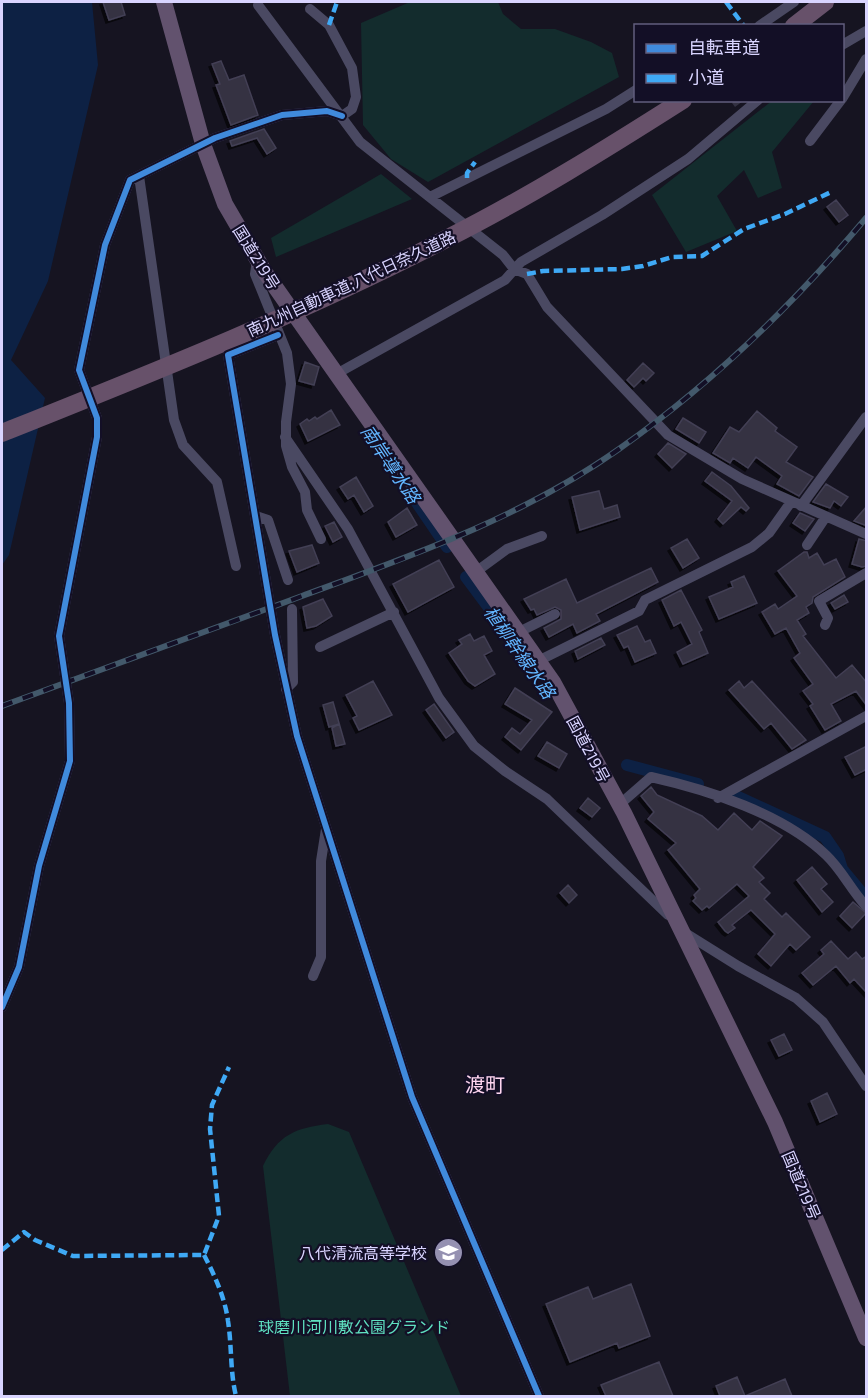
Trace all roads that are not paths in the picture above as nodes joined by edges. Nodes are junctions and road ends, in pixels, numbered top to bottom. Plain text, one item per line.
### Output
1 (164, 2) edge
2 (794, 2) edge
3 (825, 2) edge
4 (258, 4) dead end
5 (310, 9) dead end
6 (762, 24) edge
7 (797, 24) edge
8 (867, 31) edge
9 (844, 44) edge
10 (867, 59) edge
11 (634, 91) edge
12 (844, 97) edge
13 (680, 102) edge
14 (754, 102) edge
15 (840, 102) edge
16 (342, 116) junction
17 (810, 141) dead end
18 (203, 144) junction
19 (139, 177) junction
20 (430, 196) junction
21 (257, 260) junction
22 (514, 269) junction
23 (278, 335) junction
24 (338, 374) junction
25 (867, 417) edge
26 (2, 433) edge
27 (285, 437) junction
28 (796, 504) junction
29 (256, 516) junction
30 (825, 518) junction
31 (867, 534) edge
32 (542, 536) dead end
33 (321, 539) dead end
34 (807, 545) dead end
35 (236, 566) dead end
36 (477, 571) junction
37 (867, 573) edge
38 (288, 580) dead end
39 (292, 609) dead end
40 (394, 612) junction
41 (555, 614) dead end
42 (825, 625) dead end
43 (517, 633) junction
44 (320, 647) dead end
45 (538, 661) junction
46 (286, 689) junction
47 (867, 716) edge
48 (718, 798) junction
49 (619, 805) junction
50 (326, 826) junction
51 (867, 906) edge
52 (681, 930) junction
53 (313, 976) dead end
54 (2, 1007) edge
55 (867, 1086) edge
56 (867, 1338) edge
57 (539, 1396) edge

1 - 18 highway, 国道219号
2 - 6 street
3 - 7 highway
4 - 16 street
5 - 16 street
8 - 9 street
10 - 12 street
11 - 20 street
13 - 26 highway, 南九州自動車道;八代日奈久道路
14 - 22 street
15 - 17 street
16 - 18 street
16 - 20 street
18 - 19 street
18 - 21 highway, 国道219号
19 - 35 street
19 - 54 street
20 - 22 street
21 - 23 street
21 - 24 highway, 国道219号
22 - 24 street
22 - 28 street
23 - 27 street
23 - 29 street
24 - 36 highway, 国道219号
25 - 28 street
27 - 33 street
27 - 40 street
28 - 30 street
28 - 45 street
29 - 38 street
29 - 46 street
30 - 31 street
30 - 34 street
32 - 36 street
36 - 43 highway, 国道219号
37 - 42 street
39 - 46 street
40 - 44 street
40 - 52 street
41 - 43 street
43 - 45 highway, 国道219号
45 - 49 highway, 国道219号
46 - 50 street
47 - 48 street
48 - 49 street
48 - 51 street
49 - 52 highway, 国道219号
50 - 53 street
50 - 57 street
52 - 55 street
52 - 56 highway, 国道219号

